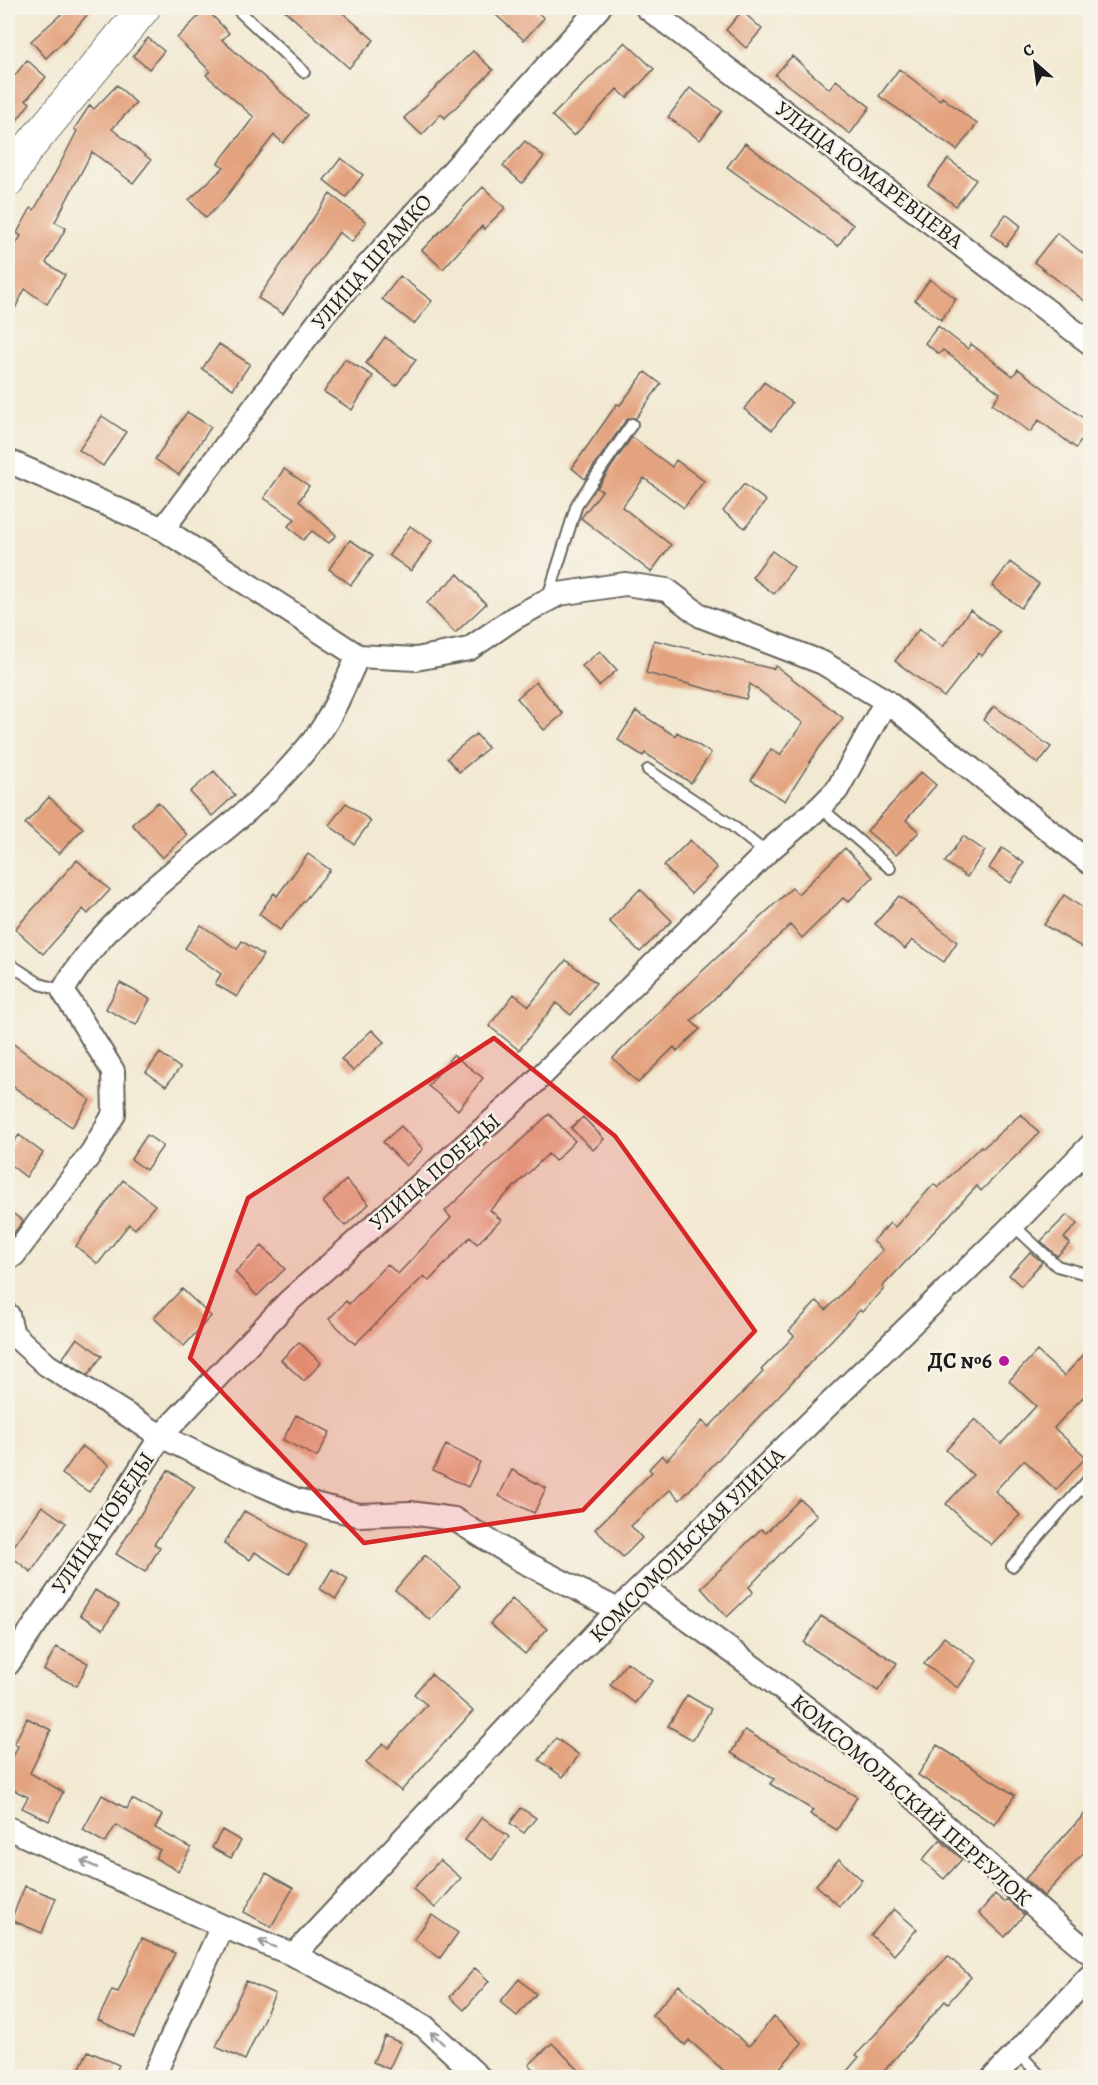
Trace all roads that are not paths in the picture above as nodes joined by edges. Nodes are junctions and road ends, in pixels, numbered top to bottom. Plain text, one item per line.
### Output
1 (144, 8) edge
2 (236, 8) edge
3 (599, 8) edge
4 (646, 8) edge
5 (304, 72) dead end
6 (8, 181) edge
7 (1090, 343) edge
8 (632, 424) dead end
9 (8, 461) edge
10 (162, 529) junction
11 (547, 600) junction
12 (358, 656) junction
13 (886, 700) junction
14 (648, 770) dead end
15 (820, 807) junction
16 (766, 853) junction
17 (1090, 863) edge
18 (890, 868) dead end
19 (8, 963) edge
20 (63, 991) junction
21 (1090, 1146) edge
22 (1013, 1225) junction
23 (8, 1259) edge
24 (1090, 1275) edge
25 (8, 1315) edge
26 (161, 1436) junction
27 (1090, 1478) edge
28 (1012, 1566) dead end
29 (642, 1587) junction
30 (618, 1610) junction
31 (8, 1664) edge
32 (8, 1828) edge
33 (222, 1926) junction
34 (1090, 1953) edge
35 (294, 1955) junction
36 (1090, 1976) edge
37 (1018, 2052) junction
38 (153, 2078) edge
39 (480, 2078) edge
40 (993, 2078) edge
41 (1042, 2078) edge

1 - 6 street
2 - 5 lane
3 - 10 street, УЛИЦА ШРАМКО
4 - 7 street, УЛИЦА КОМАРЕВЦЕВА
8 - 11 lane
9 - 10 street
10 - 12 street
11 - 12 street
11 - 13 street
12 - 20 street
13 - 15 street, УЛИЦА ПОБЕДЫ
13 - 17 street
14 - 16 lane
15 - 16 street, УЛИЦА ПОБЕДЫ
15 - 18 lane
16 - 26 street, УЛИЦА ПОБЕДЫ
19 - 20 lane
20 - 23 street
21 - 22 street, КОМСОМОЛЬСКАЯ УЛИЦА
22 - 24 lane
22 - 29 street, КОМСОМОЛЬСКАЯ УЛИЦА
25 - 26 street
26 - 30 street
26 - 31 street, УЛИЦА ПОБЕДЫ
27 - 28 lane
29 - 30 street, КОМСОМОЛЬСКАЯ УЛИЦА
29 - 34 street, КОМСОМОЛЬСКИЙ ПЕРЕУЛОК
30 - 35 street, КОМСОМОЛЬСКАЯ УЛИЦА
33 -> 32 street
35 -> 33 street
33 - 38 street
39 -> 35 street
36 - 37 street
37 - 40 street
37 - 41 lane

